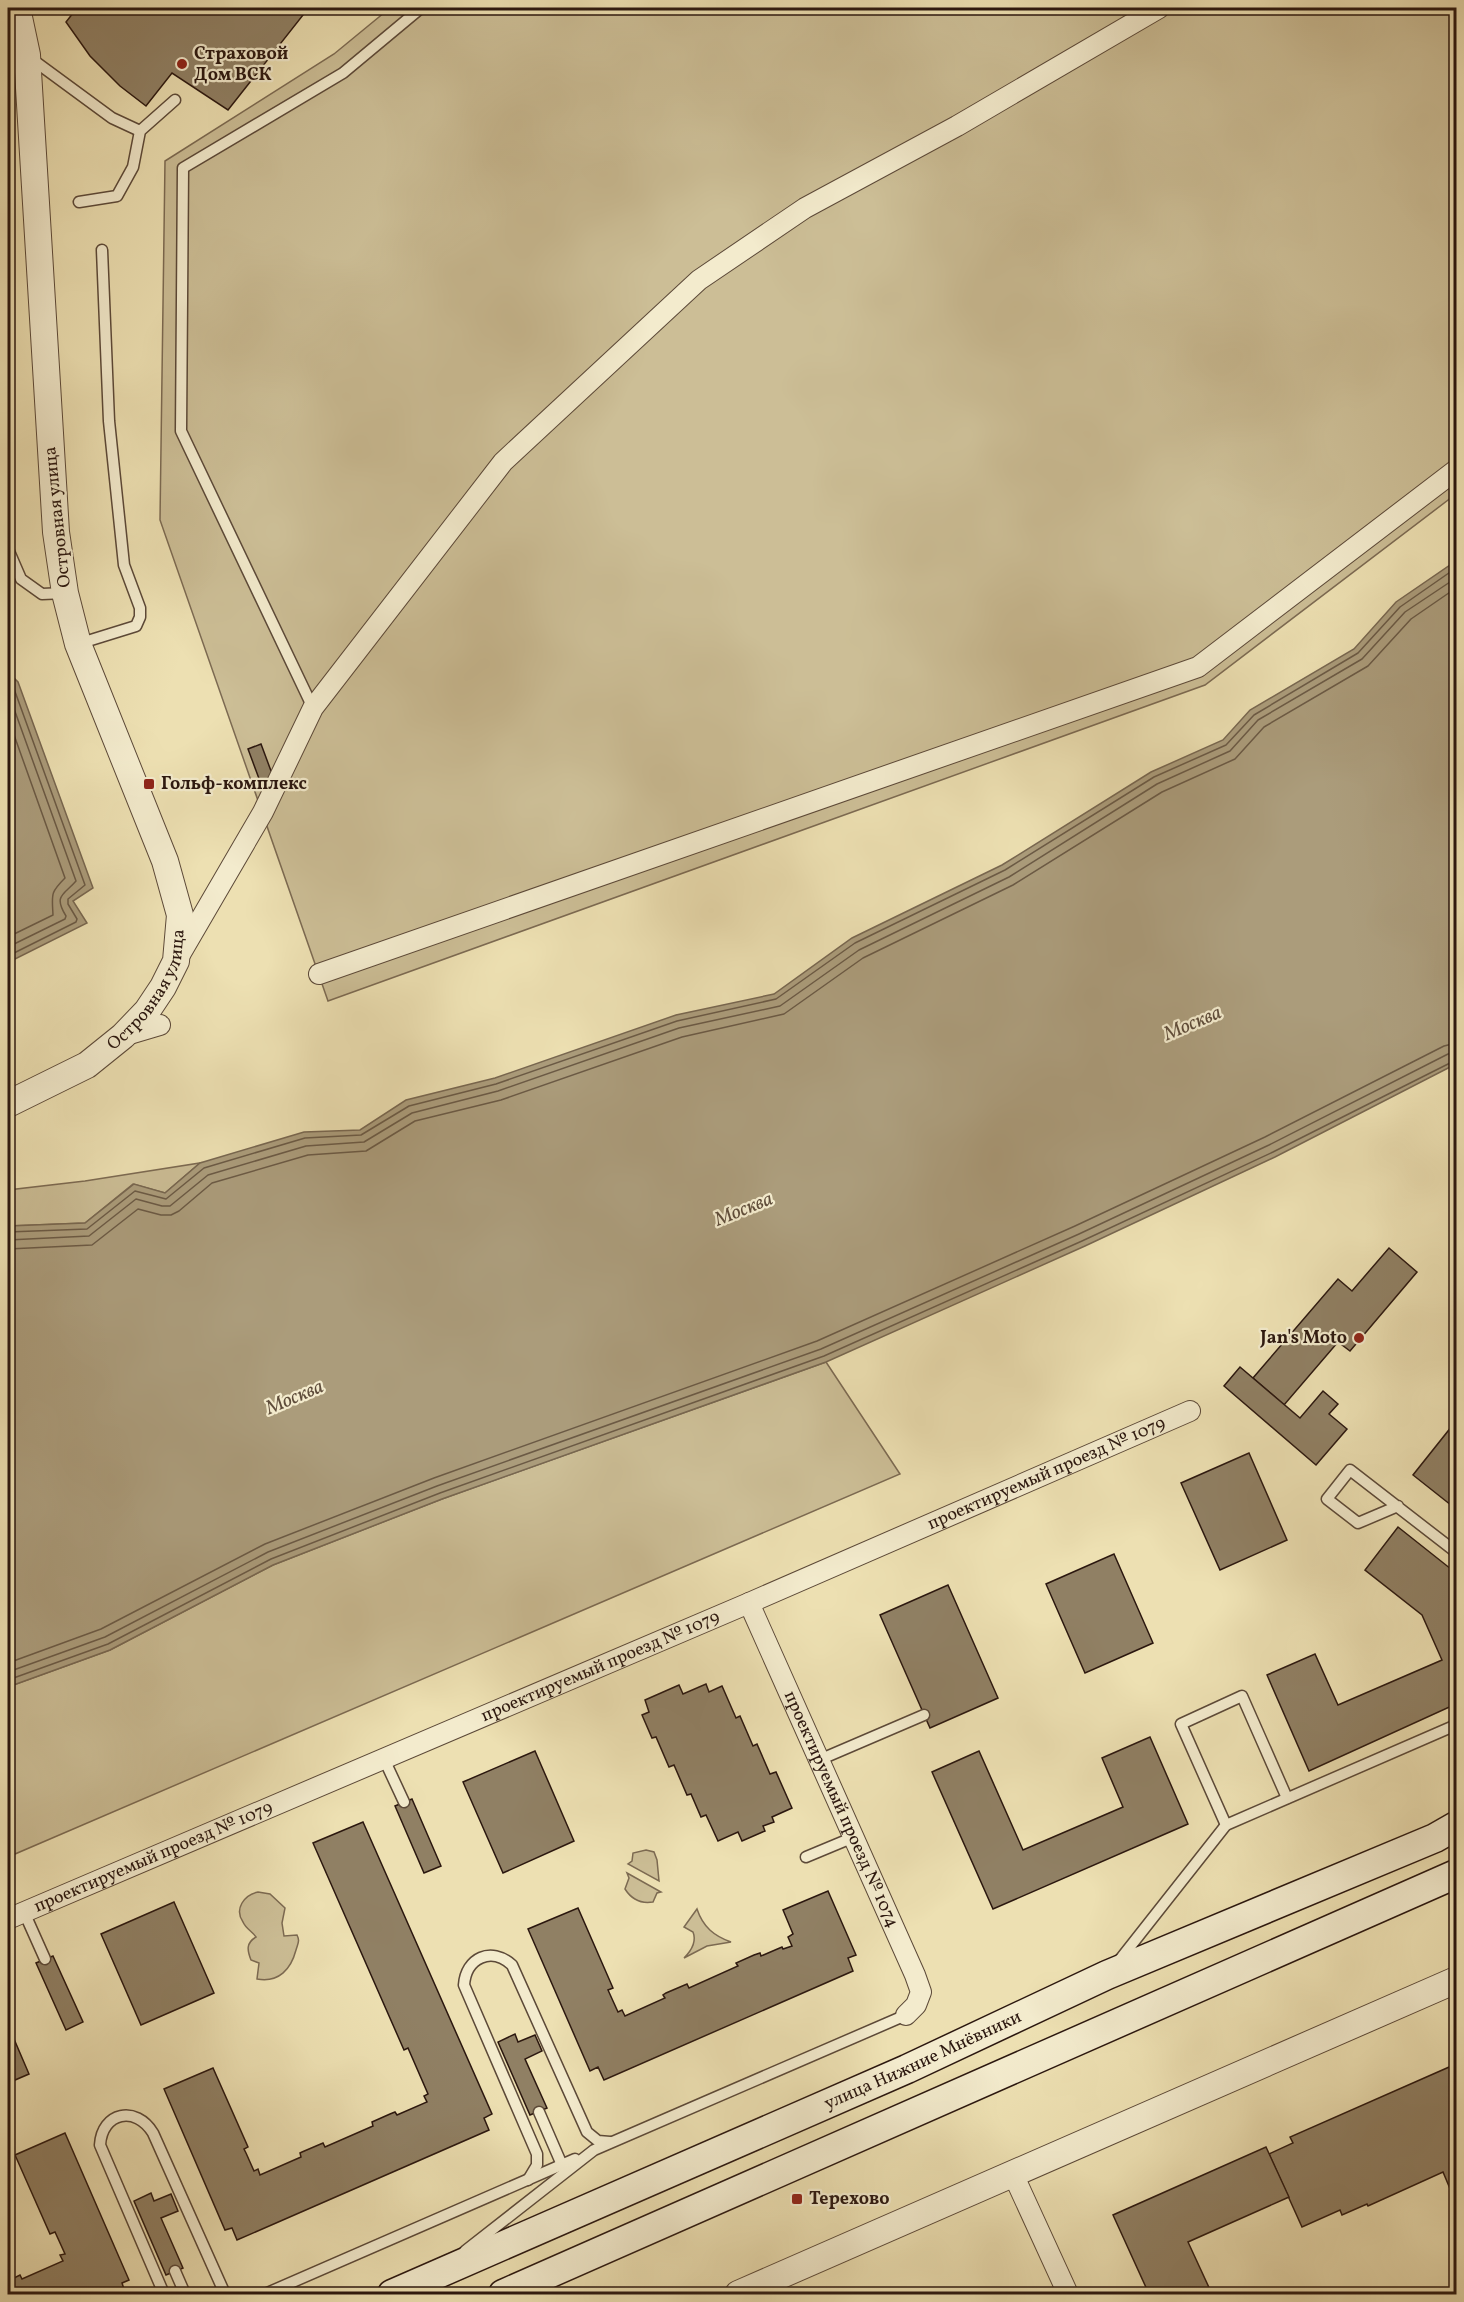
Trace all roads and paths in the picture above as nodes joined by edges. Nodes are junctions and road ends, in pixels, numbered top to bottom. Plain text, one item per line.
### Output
1 (17, 8) edge
2 (421, 8) edge
3 (1159, 8) edge
4 (27, 55) junction
5 (175, 100) dead end
6 (140, 131) junction
7 (79, 202) dead end
8 (102, 250) dead end
9 (1456, 470) edge
10 (8, 549) edge
11 (65, 593) junction
12 (78, 644) junction
13 (313, 708) junction
14 (176, 961) junction
15 (319, 974) dead end
16 (160, 1024) dead end
17 (123, 1036) junction
18 (8, 1104) edge
19 (1190, 1411) dead end
20 (1398, 1506) junction
21 (1456, 1552) edge
22 (749, 1603) junction
23 (924, 1715) dead end
24 (1456, 1725) edge
25 (384, 1759) junction
26 (819, 1760) junction
27 (1287, 1798) junction
28 (404, 1802) dead end
29 (1226, 1825) junction
30 (1456, 1826) edge
31 (854, 1837) junction
32 (806, 1857) dead end
33 (1456, 1874) edge
34 (16, 1916) edge
35 (45, 1959) dead end
36 (1107, 1976) junction
37 (1456, 1980) edge
38 (906, 2015) joint
39 (539, 2112) dead end
40 (614, 2142) junction
41 (594, 2150) junction
42 (562, 2165) junction
43 (1013, 2174) junction
44 (528, 2180) junction
45 (175, 2271) dead end
46 (432, 2277) junction
47 (164, 2295) edge
48 (185, 2295) edge
49 (225, 2295) edge
50 (264, 2295) edge
51 (392, 2295) edge
52 (503, 2295) edge
53 (738, 2295) edge
54 (1068, 2295) edge

1 - 4 street, Островная улица
2 - 13 lane
3 - 13 street
4 - 6 lane
4 - 11 street, Островная улица
5 - 6 lane
6 - 7 lane
8 - 12 lane
9 - 15 street
10 - 11 lane
11 - 12 street, Островная улица
12 - 14 street, Островная улица
13 - 14 street
14 - 17 street, Островная улица
16 - 17 street
17 - 18 street, Островная улица
19 - 22 street, проектируемый проезд № 1079
20 - 20 lane
20 - 21 lane
22 - 25 street, проектируемый проезд № 1079
22 - 26 street, проектируемый проезд № 1074
23 - 26 lane
24 - 27 lane
25 - 28 lane
25 - 34 street, проектируемый проезд № 1079
26 - 31 street, проектируемый проезд № 1074
27 - 29 lane
27 - 29 lane
29 - 36 lane
30 - 36 main road, улица Нижние Мнёвники
31 - 32 lane
31 - 38 street, проектируемый проезд № 1074
33 - 52 main road
34 - 35 lane
36 - 46 main road, улица Нижние Мнёвники
37 - 43 street
38 - 40 lane
39 - 42 lane
40 - 41 lane
40 - 44 lane
41 - 42 lane
41 - 46 lane
42 - 44 lane
43 - 53 street
43 - 54 street
44 - 50 lane
45 - 48 lane
46 - 51 main road, улица Нижние Мнёвники
47 - 49 lane

